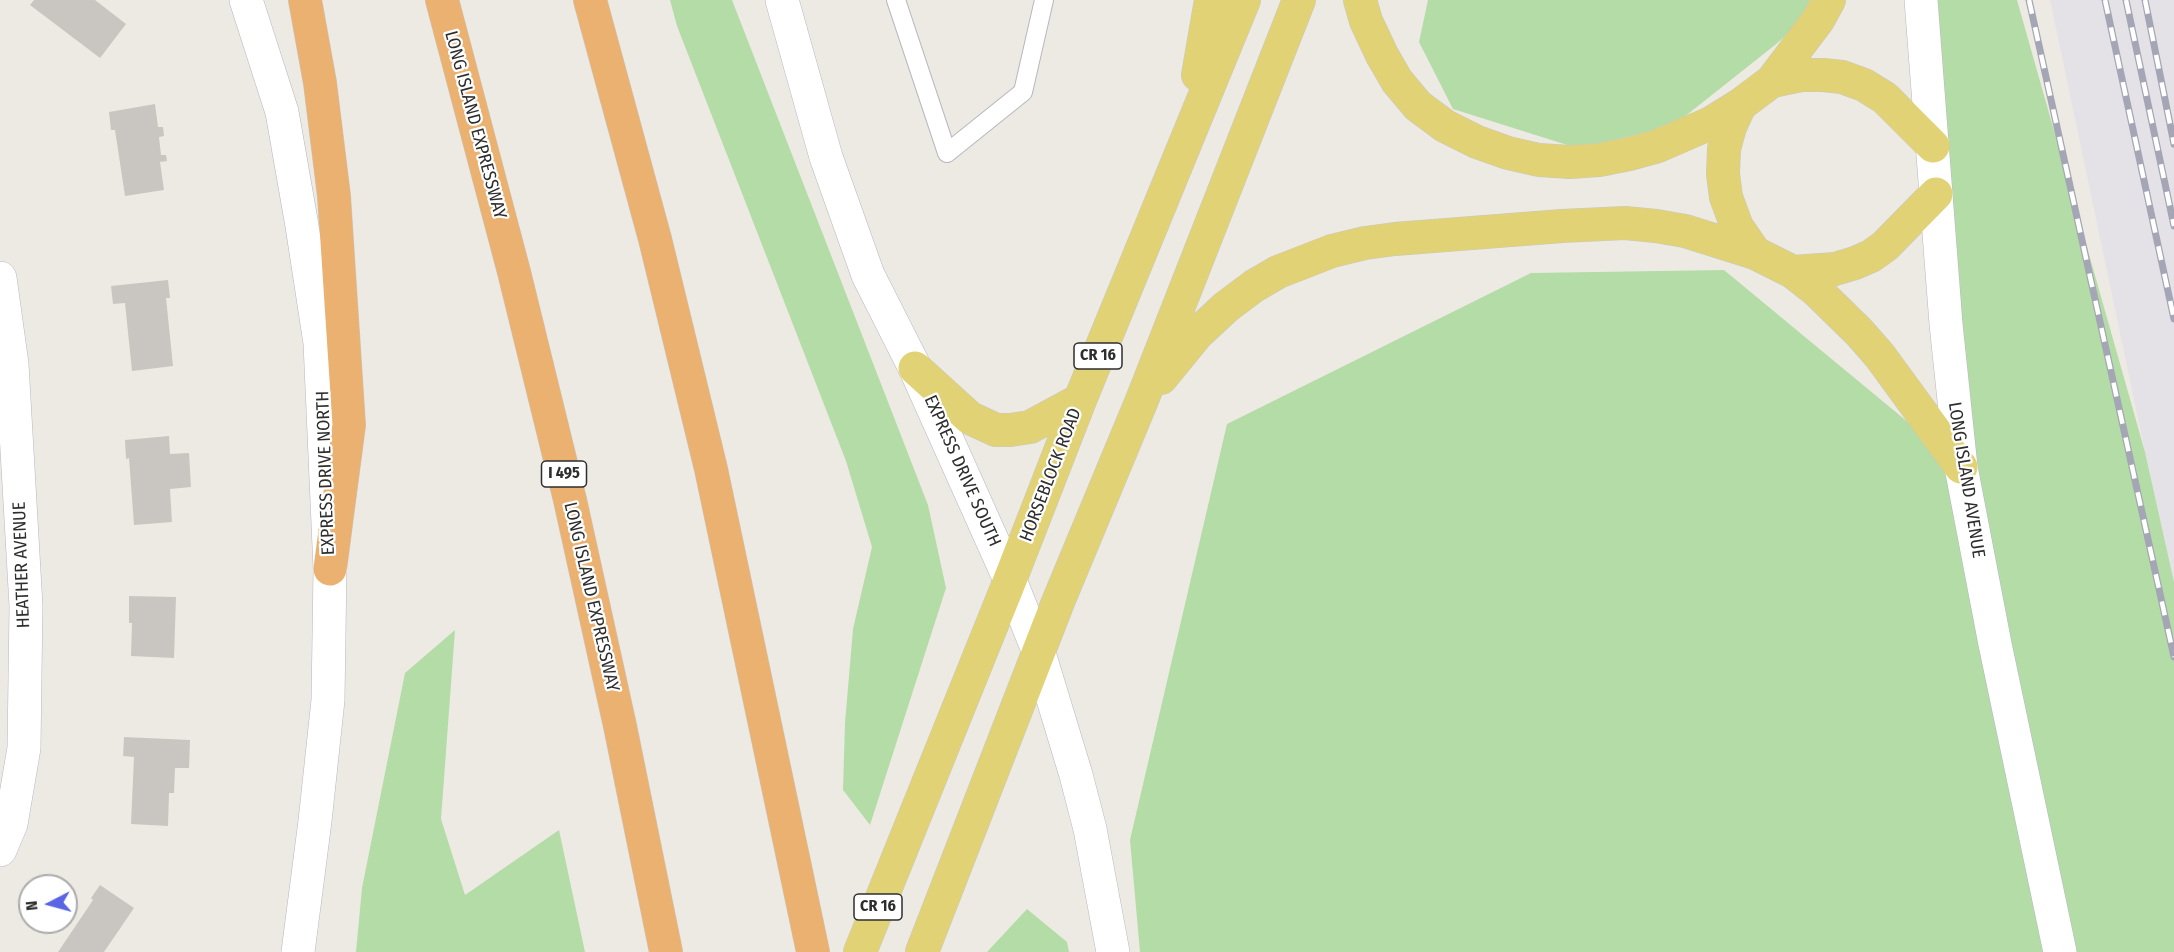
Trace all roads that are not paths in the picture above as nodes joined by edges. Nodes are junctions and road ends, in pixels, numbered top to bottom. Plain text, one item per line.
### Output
1 (246, 0) edge
2 (305, 0) edge
3 (441, 0) edge
4 (590, 0) edge
5 (782, 0) edge
6 (896, 0) edge
7 (1044, 0) edge
8 (1211, 0) edge
9 (1244, 0) edge
10 (1299, 0) edge
11 (1360, 0) edge
12 (1829, 0) edge
13 (1921, 0) edge
14 (1772, 81) junction
15 (1740, 105) junction
16 (1188, 133) junction
17 (1932, 146) junction
18 (1936, 194) junction
19 (1755, 253) junction
20 (1793, 272) junction
21 (0, 278) edge
22 (915, 368) junction
23 (1080, 400) junction
24 (1142, 400) junction
25 (1961, 467) junction
26 (330, 569) junction
27 (1010, 580) junction
28 (1039, 653) junction
29 (0, 850) edge
30 (298, 952) edge
31 (666, 952) edge
32 (813, 952) edge
33 (860, 952) edge
34 (922, 952) edge
35 (1113, 952) edge
36 (2060, 952) edge

1 - 26 main road, EXPRESS DRIVE NORTH
2 - 26 highway
3 - 31 highway, LONG ISLAND EXPRESSWAY / I 495
4 - 32 highway
5 - 22 main road, EXPRESS DRIVE SOUTH
6 - 7 lane
8 - 16 main road
9 - 16 main road, HORSEBLOCK ROAD / CR 16
10 - 24 main road
11 - 15 main road
12 - 14 main road
13 - 17 main road, LONG ISLAND AVENUE
14 - 15 main road
14 - 17 main road
15 - 19 main road
16 - 23 main road, HORSEBLOCK ROAD / CR 16
17 - 18 main road, LONG ISLAND AVENUE
18 - 20 main road
18 - 25 main road, LONG ISLAND AVENUE
19 - 20 main road
19 - 24 main road
20 - 25 main road
21 - 29 main road, HEATHER AVENUE
22 - 23 main road
22 - 27 main road, EXPRESS DRIVE SOUTH
23 - 27 main road, HORSEBLOCK ROAD / CR 16
24 - 28 main road
25 - 36 main road, LONG ISLAND AVENUE
26 - 30 main road, EXPRESS DRIVE NORTH
27 - 28 main road, EXPRESS DRIVE SOUTH
27 - 33 main road, HORSEBLOCK ROAD / CR 16
28 - 34 main road
28 - 35 main road, EXPRESS DRIVE SOUTH

